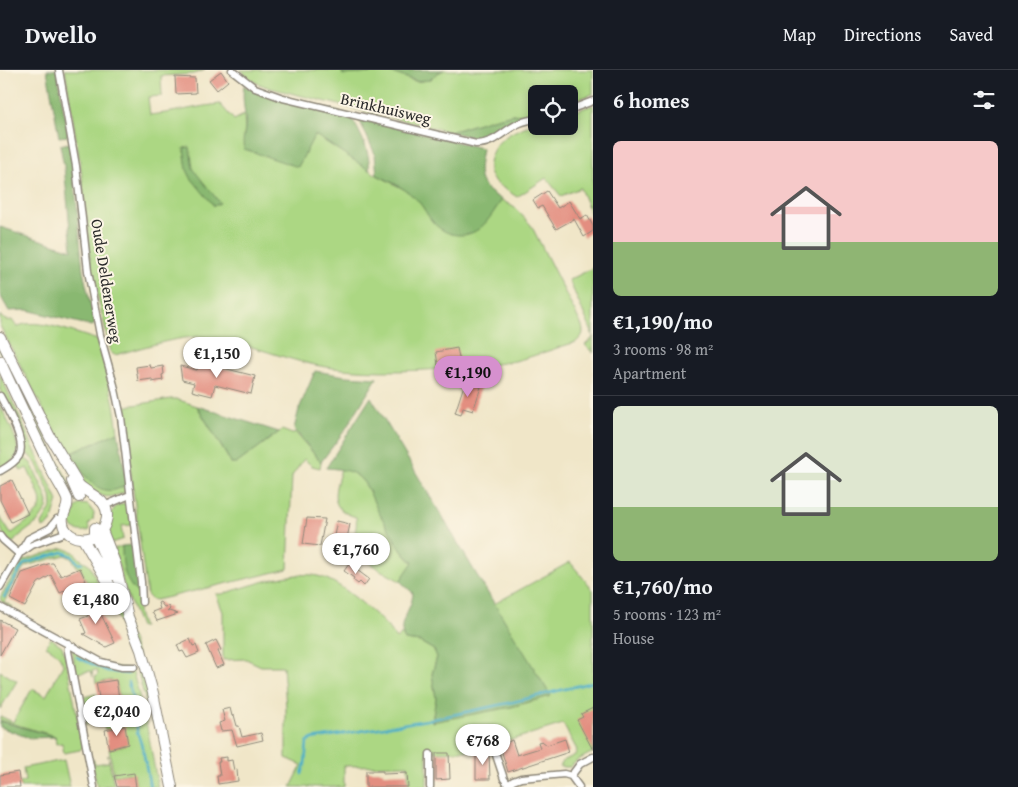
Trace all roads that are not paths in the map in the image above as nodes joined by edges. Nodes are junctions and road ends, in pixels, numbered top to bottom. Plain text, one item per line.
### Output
1 (59, 70) edge
2 (232, 70) edge
3 (593, 101) edge
4 (578, 107) edge
5 (528, 121) edge
6 (0, 337) edge
7 (0, 361) edge
8 (0, 396) edge
9 (0, 471) edge
10 (82, 494) junction
11 (130, 495) junction
12 (65, 503) junction
13 (101, 506) junction
14 (57, 519) joint
15 (67, 532) junction
16 (99, 532) junction
17 (0, 536) edge
18 (83, 539) junction
19 (19, 554) junction
20 (0, 587) edge
21 (142, 602) dead end
22 (0, 607) edge
23 (128, 617) junction
24 (68, 643) junction
25 (134, 667) dead end
26 (495, 752) dead end
27 (430, 754) dead end
28 (593, 757) edge
29 (571, 776) junction
30 (507, 786) edge
31 (94, 787) edge
32 (172, 787) edge
33 (430, 787) edge
34 (579, 787) edge

1 - 11 street, Oude Deldenerweg
2 - 5 street, Brinkhuisweg
3 - 4 street
6 - 10 main road
7 - 12 main road
8 - 9 street
10 - 12 main road
10 - 13 main road
11 - 13 street
11 - 21 street, Oude Deldenerweg
12 - 14 main road
12 - 15 main road
13 - 16 main road
14 - 19 street
15 - 18 main road
15 - 19 street
16 - 18 main road
16 - 23 main road
17 - 19 street
18 - 23 main road
19 - 20 street
22 - 24 street
23 - 32 main road
24 - 25 street
24 - 31 street
26 - 30 street
27 - 33 street
28 - 29 street
29 - 30 street
29 - 34 street

